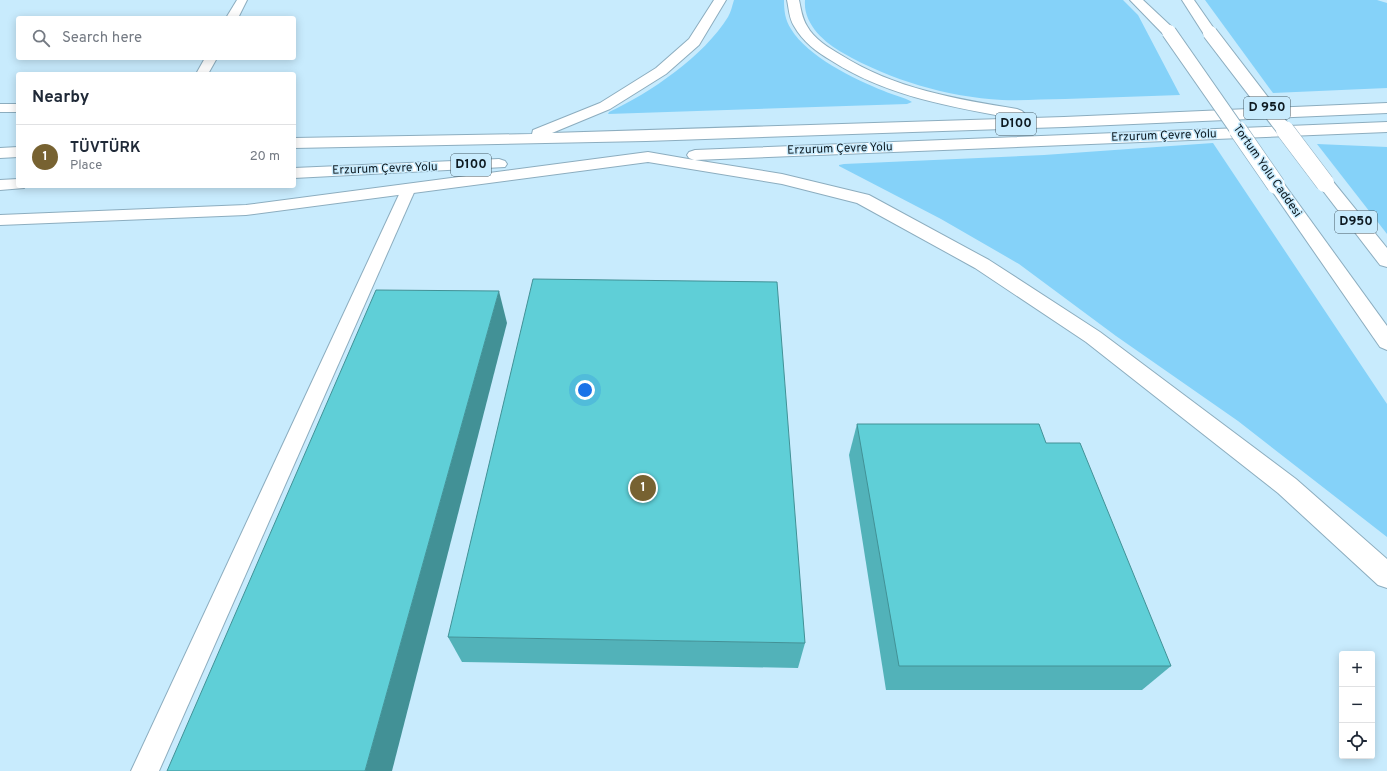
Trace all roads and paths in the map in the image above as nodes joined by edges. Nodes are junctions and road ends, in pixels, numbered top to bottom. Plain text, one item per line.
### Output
1 (242, 0) edge
2 (720, 0) edge
3 (793, 0) edge
4 (1136, 0) edge
5 (1147, 0) edge
6 (1188, 0) edge
7 (233, 16) edge
8 (1169, 32) junction
9 (210, 60) edge
10 (203, 72) edge
11 (0, 108) edge
12 (16, 108) edge
13 (1387, 108) edge
14 (1064, 122) junction
15 (1387, 127) edge
16 (528, 138) junction
17 (296, 143) edge
18 (16, 152) edge
19 (0, 153) edge
20 (648, 157) junction
21 (296, 172) edge
22 (1325, 183) joint
23 (16, 184) edge
24 (0, 185) edge
25 (409, 188) junction
26 (0, 220) edge
27 (1387, 262) edge
28 (1387, 342) edge
29 (1387, 576) edge
30 (145, 771) edge

1 - 7 lane
2 - 16 highway
3 - 14 highway
4 - 8 highway
5 - 8 highway, Tortum Yolu Caddesi
6 - 22 highway, D 950, bridge
8 - 28 highway, Tortum Yolu Caddesi, bridge
9 - 10 lane
11 - 12 lane
13 - 14 highway, Erzurum Çevre Yolu / D100
14 - 16 highway, Erzurum Çevre Yolu / D100
15 - 20 highway, Erzurum Çevre Yolu / D100
16 - 17 highway, Erzurum Çevre Yolu / D100
18 - 19 highway
20 - 21 highway, Erzurum Çevre Yolu / D100
20 - 25 highway
20 - 29 highway
22 - 27 highway, D950
23 - 24 highway
25 - 26 highway
25 - 30 lane

